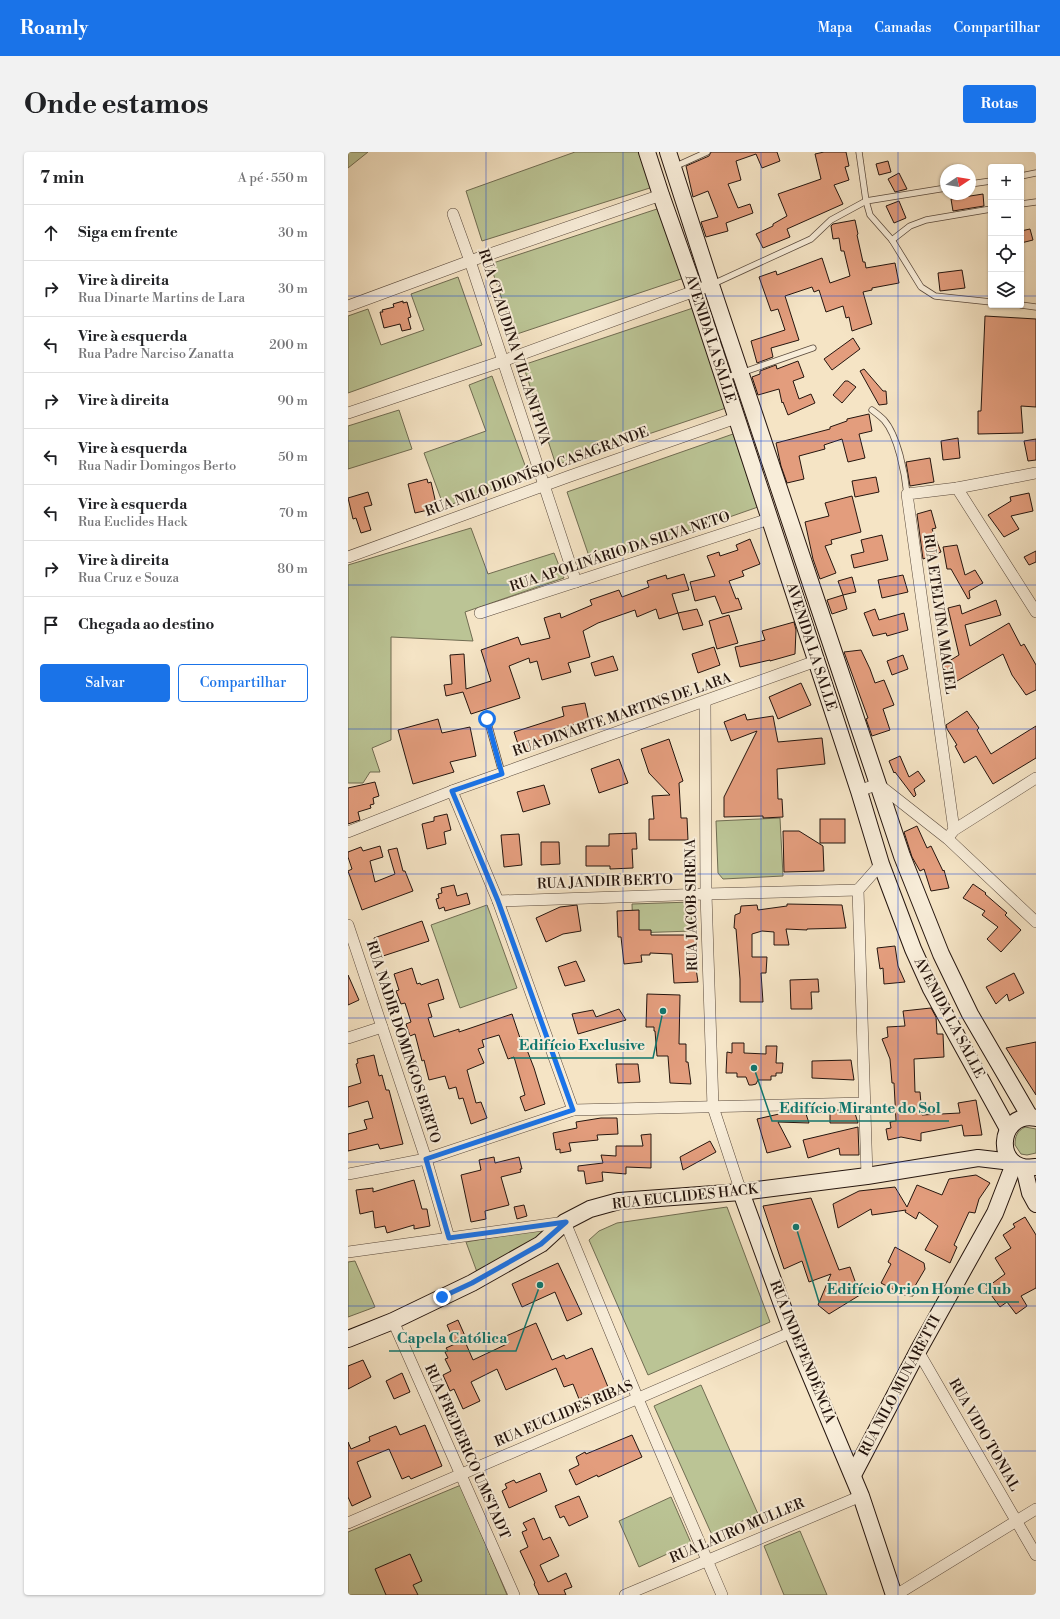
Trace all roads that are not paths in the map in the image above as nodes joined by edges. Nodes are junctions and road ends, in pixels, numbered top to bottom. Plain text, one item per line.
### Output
1 (647, 152) edge
2 (668, 152) edge
3 (707, 152) edge
4 (858, 152) edge
5 (673, 168) junction
6 (1036, 173) edge
7 (1024, 175) edge
8 (988, 181) edge
9 (976, 183) edge
10 (940, 189) edge
11 (661, 195) junction
12 (866, 202) junction
13 (1036, 202) edge
14 (1024, 204) edge
15 (988, 210) edge
16 (453, 214) dead end
17 (892, 240) junction
18 (470, 261) junction
19 (711, 285) junction
20 (695, 291) junction
21 (988, 302) edge
22 (1024, 305) edge
23 (348, 306) edge
24 (1036, 307) edge
25 (813, 348) dead end
26 (503, 361) junction
27 (741, 374) junction
28 (723, 378) junction
29 (872, 410) dead end
30 (348, 413) edge
31 (736, 418) junction
32 (772, 468) junction
33 (754, 472) junction
34 (1036, 473) edge
35 (544, 486) junction
36 (957, 488) junction
37 (907, 494) junction
38 (769, 519) junction
39 (348, 556) edge
40 (576, 582) junction
41 (1036, 612) edge
42 (480, 613) dead end
43 (816, 661) junction
44 (705, 702) junction
45 (487, 719) dead end
46 (502, 774) junction
47 (1036, 778) edge
48 (878, 784) junction
49 (452, 791) junction
50 (859, 791) junction
51 (348, 832) edge
52 (951, 834) junction
53 (881, 864) junction
54 (858, 890) junction
55 (706, 894) junction
56 (498, 901) junction
57 (1036, 922) edge
58 (348, 925) edge
59 (970, 1014) junction
60 (951, 1025) junction
61 (382, 1027) junction
62 (348, 1038) edge
63 (864, 1103) junction
64 (713, 1108) junction
65 (573, 1110) junction
66 (1033, 1117) edge
67 (1006, 1135) junction
68 (978, 1158) junction
69 (426, 1159) junction
70 (1021, 1166) edge
71 (348, 1174) edge
72 (867, 1176) junction
73 (741, 1192) junction
74 (1010, 1195) junction
75 (1034, 1196) edge
76 (995, 1213) junction
77 (566, 1222) junction
78 (449, 1238) junction
79 (348, 1252) edge
80 (393, 1321) junction
81 (792, 1332) junction
82 (348, 1339) edge
83 (918, 1351) junction
84 (638, 1399) junction
85 (461, 1474) junction
86 (853, 1475) junction
87 (861, 1496) junction
88 (1036, 1509) edge
89 (1016, 1521) junction
90 (348, 1523) edge
91 (1036, 1555) edge
92 (707, 1560) junction
93 (514, 1595) edge
94 (625, 1595) edge
95 (722, 1595) edge
96 (895, 1595) edge

1 - 11 main road, AVENIDA LA SALLE
2 - 5 main road, AVENIDA LA SALLE
3 - 5 lane
4 - 12 lane
5 - 19 main road, AVENIDA LA SALLE
6 - 7 lane
8 - 9 lane
10 - 12 lane
11 - 18 street
11 - 20 main road, AVENIDA LA SALLE
12 - 17 lane
12 - 19 lane
13 - 14 lane
15 - 17 lane
16 - 18 street, RUA CLAUDINA VILLANI PIVA
17 - 21 lane
18 - 23 street
18 - 26 street, RUA CLAUDINA VILLANI PIVA
19 - 20 street
19 - 27 main road, AVENIDA LA SALLE
20 - 26 street
20 - 28 main road, AVENIDA LA SALLE
22 - 24 lane
25 - 27 lane
26 - 30 street
26 - 35 street, RUA CLAUDINA VILLANI PIVA
27 - 28 lane
27 - 32 main road, AVENIDA LA SALLE
28 - 31 main road, AVENIDA LA SALLE
29 - 37 lane, RUA ETELVINA MACIEL
31 - 33 main road, AVENIDA LA SALLE
31 - 35 street, RUA NILO DIONÍSIO CASAGRANDE
32 - 33 main road
32 - 48 main road, AVENIDA LA SALLE
33 - 38 main road, AVENIDA LA SALLE
34 - 36 street
35 - 39 street, RUA NILO DIONÍSIO CASAGRANDE
35 - 40 street, RUA CLAUDINA VILLANI PIVA
36 - 37 street
36 - 41 street
37 - 52 street, RUA ETELVINA MACIEL
38 - 40 street, RUA APOLINÁRIO DA SILVA NETO
38 - 43 main road, AVENIDA LA SALLE
40 - 42 street, RUA APOLINÁRIO DA SILVA NETO
43 - 44 street, RUA DINARTE MARTINS DE LARA
43 - 50 main road, AVENIDA LA SALLE
44 - 46 street, RUA DINARTE MARTINS DE LARA
44 - 55 street, RUA JACOB SIRENA
45 - 46 lane
46 - 49 street, RUA DINARTE MARTINS DE LARA
47 - 52 street
48 - 50 street
48 - 52 street
48 - 59 main road, AVENIDA LA SALLE
49 - 51 street, RUA DINARTE MARTINS DE LARA
49 - 56 street
50 - 53 main road, AVENIDA LA SALLE
52 - 57 street
53 - 54 street
53 - 60 main road, AVENIDA LA SALLE
54 - 55 street, RUA JANDIR BERTO
54 - 63 street
55 - 56 street, RUA JANDIR BERTO
55 - 64 street, RUA JACOB SIRENA
56 - 65 street
58 - 61 street, RUA NADIR DOMINGOS BERTO
59 - 60 main road
59 - 66 main road, AVENIDA LA SALLE
60 - 67 main road, AVENIDA LA SALLE
61 - 62 street
61 - 69 street, RUA NADIR DOMINGOS BERTO
63 - 64 street
63 - 72 street
64 - 65 street
64 - 73 street, RUA INDEPENDÊNCIA
65 - 69 street
66 - 67 main road, RUA EUCLIDES HACK
67 - 68 main road, RUA EUCLIDES HACK
67 - 70 main road, AVENIDA LA SALLE
68 - 70 main road, RUA EUCLIDES HACK
68 - 72 main road, RUA EUCLIDES HACK
69 - 71 street
69 - 78 street, RUA NADIR DOMINGOS BERTO
70 - 74 main road, RUA NILO MUNARETTI
70 - 75 main road
70 - 76 main road, RUA NILO MUNARETTI
72 - 73 main road, RUA EUCLIDES HACK
73 - 77 main road, RUA EUCLIDES HACK
73 - 81 main road, RUA INDEPENDÊNCIA
74 - 75 main road
74 - 76 main road, RUA NILO MUNARETTI
76 - 83 main road, RUA NILO MUNARETTI
77 - 78 street, RUA EUCLIDES HACK
77 - 80 main road
77 - 84 street
78 - 79 street, RUA EUCLIDES HACK
80 - 82 main road
80 - 85 street, RUA FREDERICO UMSTADT
81 - 84 street, RUA EUCLIDES RIBAS
81 - 86 main road, RUA INDEPENDÊNCIA
83 - 86 main road, RUA NILO MUNARETTI
83 - 89 street, RUA VIDO TONIAL
84 - 85 street, RUA EUCLIDES RIBAS
84 - 92 street
85 - 90 street, RUA EUCLIDES RIBAS
85 - 93 street, RUA FREDERICO UMSTADT
86 - 87 main road, RUA INDEPENDÊNCIA
87 - 92 street, RUA LAURO MULLER
87 - 96 main road, RUA INDEPENDÊNCIA
88 - 89 street
89 - 91 street, RUA VIDO TONIAL
89 - 96 street
92 - 94 street, RUA LAURO MULLER
92 - 95 street

